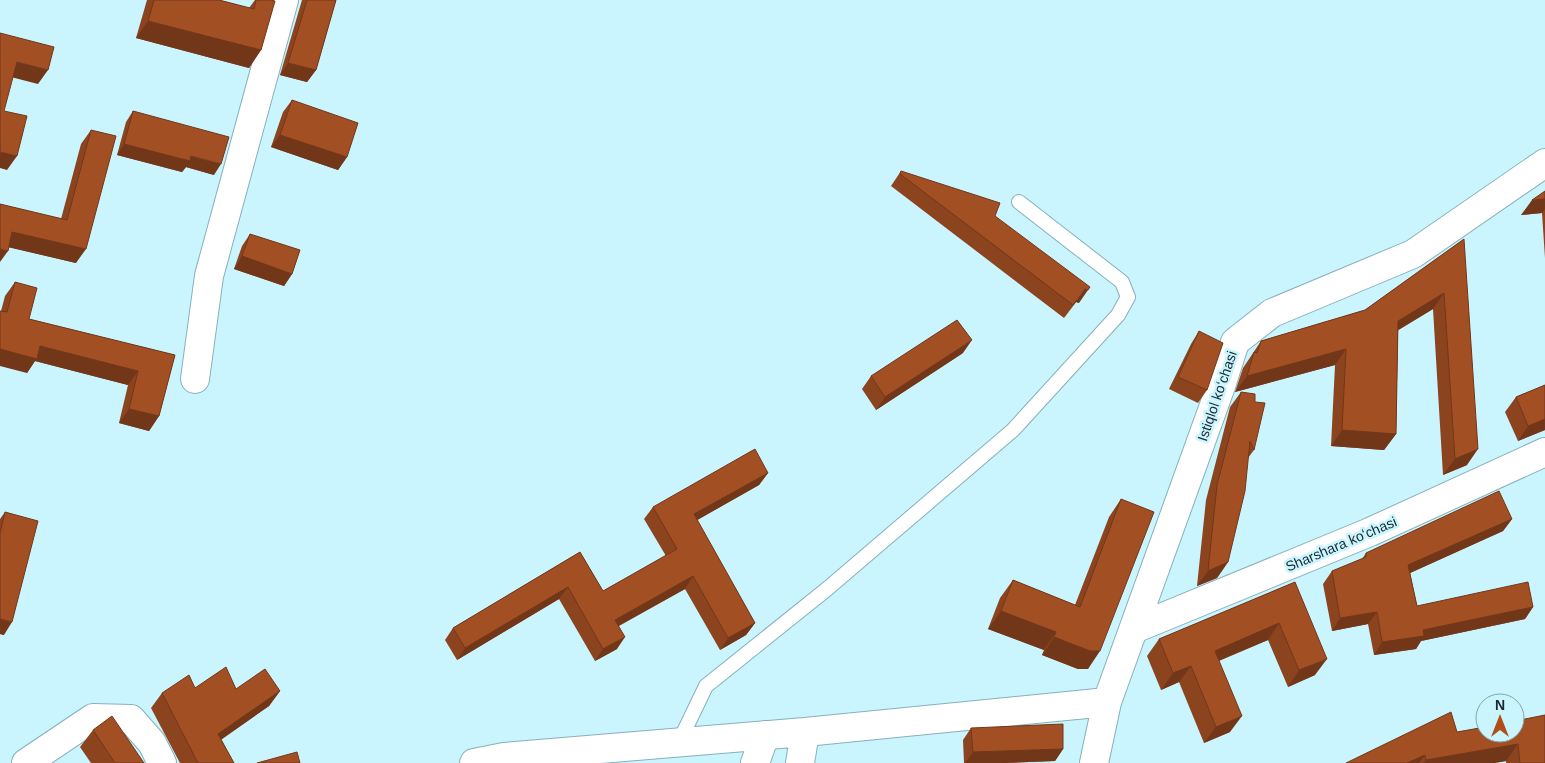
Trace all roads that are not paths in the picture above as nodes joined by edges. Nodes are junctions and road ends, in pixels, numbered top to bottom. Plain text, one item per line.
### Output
1 (284, 0) edge
2 (1545, 163) edge
3 (1019, 202) dead end
4 (196, 380) dead end
5 (1545, 452) edge
6 (1134, 629) junction
7 (1107, 702) junction
8 (805, 732) junction
9 (765, 735) junction
10 (679, 742) junction
11 (26, 763) edge
12 (162, 763) edge
13 (474, 763) edge
14 (756, 763) edge
15 (800, 763) edge
16 (1094, 763) edge

1 - 4 street
2 - 6 street, Istiqlol koʻchasi
3 - 10 lane
5 - 6 street, Sharshara koʻchasi
6 - 7 street, Istiqlol koʻchasi
7 - 8 street
7 - 16 street, Istiqlol koʻchasi
8 - 9 street
8 - 15 street
9 - 10 street
9 - 14 street
10 - 13 street
11 - 12 street

